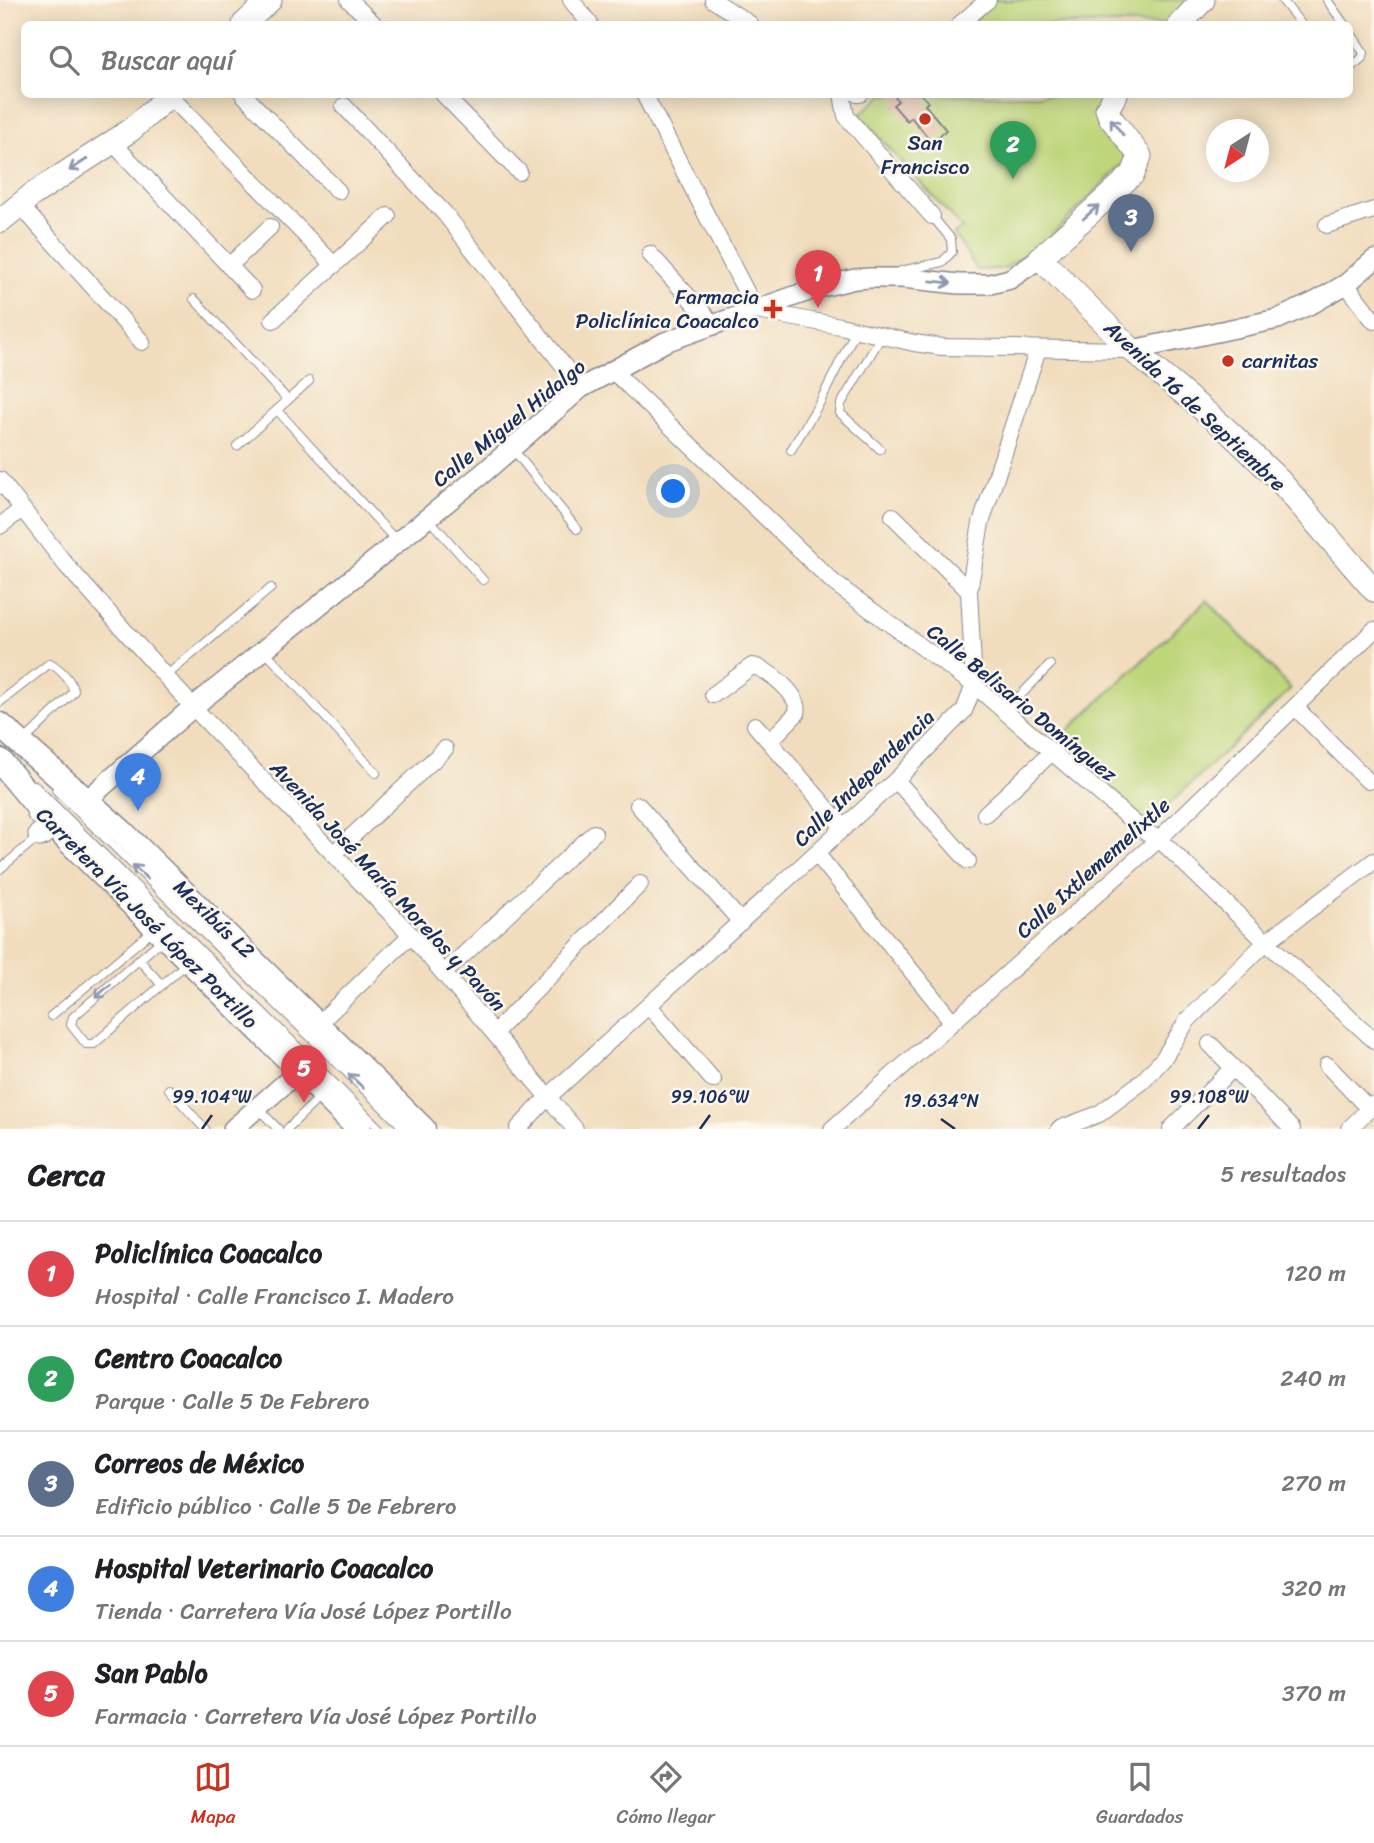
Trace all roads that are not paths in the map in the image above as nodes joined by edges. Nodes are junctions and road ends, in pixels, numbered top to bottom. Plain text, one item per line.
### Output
1 (270, 0) edge
2 (349, 0) edge
3 (571, 0) edge
4 (713, 0) edge
5 (988, 0) edge
6 (1203, 0) edge
7 (1282, 0) edge
8 (1327, 0) edge
9 (247, 21) edge
10 (371, 21) edge
11 (588, 21) edge
12 (745, 21) edge
13 (964, 21) edge
14 (1183, 21) edge
15 (1299, 21) edge
16 (1343, 21) edge
17 (1353, 38) edge
18 (1353, 65) edge
19 (167, 98) edge
20 (173, 98) edge
21 (247, 98) edge
22 (447, 98) edge
23 (646, 98) edge
24 (843, 98) edge
25 (1114, 98) edge
26 (344, 106) dead end
27 (113, 143) junction
28 (519, 172) dead end
29 (338, 191) dead end
30 (20, 205) junction
31 (1374, 210) edge
32 (388, 216) dead end
33 (932, 216) joint
34 (0, 222) edge
35 (1327, 226) dead end
36 (270, 227) dead end
37 (650, 254) dead end
38 (1040, 258) junction
39 (1374, 260) edge
40 (334, 265) junction
41 (229, 266) junction
42 (871, 278) junction
43 (1346, 284) junction
44 (252, 290) dead end
45 (194, 299) dead end
46 (756, 311) junction
47 (272, 320) dead end
48 (1374, 321) edge
49 (713, 325) junction
50 (856, 330) junction
51 (881, 337) junction
52 (142, 342) dead end
53 (1038, 349) junction
54 (1132, 350) junction
55 (613, 371) junction
56 (309, 381) dead end
57 (581, 388) junction
58 (288, 400) junction
59 (277, 410) junction
60 (237, 446) dead end
61 (512, 448) junction
62 (880, 449) dead end
63 (791, 450) dead end
64 (0, 480) edge
65 (22, 509) junction
66 (892, 516) dead end
67 (428, 518) junction
68 (0, 526) edge
69 (578, 529) dead end
70 (401, 540) junction
71 (483, 580) dead end
72 (271, 588) dead end
73 (1374, 590) edge
74 (969, 591) junction
75 (1374, 630) edge
76 (264, 651) junction
77 (1050, 665) dead end
78 (166, 676) junction
79 (974, 685) junction
80 (713, 695) dead end
81 (0, 702) edge
82 (1295, 707) junction
83 (193, 708) junction
84 (1004, 711) junction
85 (755, 725) dead end
86 (770, 741) junction
87 (6, 744) edge
88 (445, 749) dead end
89 (1052, 752) junction
90 (32, 766) dead end
91 (376, 773) dead end
92 (29, 780) dead end
93 (896, 780) junction
94 (1368, 781) dead end
95 (51, 785) dead end
96 (87, 800) junction
97 (638, 805) dead end
98 (985, 814) dead end
99 (845, 828) junction
100 (46, 830) junction
101 (594, 833) dead end
102 (1159, 839) junction
103 (816, 853) junction
104 (333, 854) junction
105 (968, 860) dead end
106 (1374, 861) edge
107 (0, 869) edge
108 (640, 884) dead end
109 (741, 922) junction
110 (160, 933) junction
111 (411, 935) junction
112 (1266, 942) junction
113 (139, 960) junction
114 (190, 960) junction
115 (444, 973) junction
116 (162, 985) junction
117 (649, 1006) junction
118 (51, 1016) dead end
119 (952, 1021) junction
120 (318, 1024) junction
121 (494, 1032) junction
122 (1374, 1040) edge
123 (1210, 1044) dead end
124 (1327, 1065) dead end
125 (1233, 1068) junction
126 (299, 1071) junction
127 (713, 1080) dead end
128 (169, 1089) dead end
129 (324, 1094) junction
130 (548, 1097) junction
131 (257, 1107) junction
132 (1371, 1107) edge
133 (349, 1123) edge
134 (205, 1129) edge
135 (233, 1129) edge
136 (278, 1129) edge
137 (287, 1129) edge
138 (380, 1129) edge
139 (405, 1129) edge
140 (423, 1129) edge
141 (518, 1129) edge
142 (575, 1129) edge
143 (832, 1129) edge
144 (1059, 1129) edge
145 (1171, 1129) edge
146 (1292, 1129) edge
147 (1349, 1129) edge

1 - 9 main road
2 - 10 street
3 - 11 street
4 - 12 street
5 - 13 street
6 - 14 main road
7 - 15 lane
8 - 16 lane
17 - 18 lane
19 - 27 main road
20 - 40 street
21 - 29 street
22 - 28 street
23 - 46 street
24 - 33 street
38 -> 25 main road
26 - 57 street
27 -> 30 main road
27 - 41 street
30 - 34 main road
30 - 52 street
31 - 35 street
32 - 40 street
33 - 42 lane
36 - 41 street
37 - 49 street
42 -> 38 street, Calle Miguel Hidalgo
38 - 54 main road, Avenida 16 de Septiembre
39 - 43 street
40 - 47 street
41 - 44 street
42 - 46 street, Calle Miguel Hidalgo
43 - 48 street
43 - 54 street
45 - 58 lane
46 - 49 street, Calle Miguel Hidalgo
46 - 50 street
49 - 55 street, Calle Miguel Hidalgo
50 - 51 street
50 - 63 lane
51 - 53 street
51 - 62 lane
53 - 54 street
53 - 74 street, Calle Independencia
54 - 73 main road, Avenida 16 de Septiembre
55 - 57 street, Calle Miguel Hidalgo
55 - 79 street, Calle Belisario Domínguez
56 - 58 lane
57 - 61 street, Calle Miguel Hidalgo
58 - 59 lane
59 - 60 lane
59 - 70 lane
61 - 67 street, Calle Miguel Hidalgo
61 - 69 lane
64 - 65 street
65 - 68 street
65 - 78 street
66 - 74 street
67 - 70 street, Calle Miguel Hidalgo
67 - 71 lane
70 - 76 street, Calle Miguel Hidalgo
72 - 78 lane
74 - 79 street, Calle Independencia
75 - 82 street, Calle Ixtlememelixtle
76 - 83 street, Calle Miguel Hidalgo
76 - 91 lane
77 - 84 lane
78 - 83 street
79 - 84 street, Calle Belisario Domínguez
79 - 93 street, Calle Independencia
80 - 86 street
81 - 87 lane
82 - 94 street
82 - 102 street, Calle Ixtlememelixtle
83 - 96 street, Calle Miguel Hidalgo
83 - 104 street, Avenida José María Morelos y Pavón
84 - 89 street, Calle Belisario Domínguez
85 - 86 street
86 - 99 street
87 - 90 lane
87 - 96 main road, Carretera Vía José López Portillo
87 - 100 main road, Carretera Vía José López Portillo
88 - 104 street
89 - 98 street
89 - 102 street, Calle Belisario Domínguez
92 - 138 lane, Mexibús L2
93 - 99 street, Calle Independencia
93 - 105 street
139 -> 95 lane, Mexibús L2
96 - 120 main road, Carretera Vía José López Portillo
97 - 109 street
99 - 103 street, Calle Independencia
100 - 107 lane
100 - 110 main road, Carretera Vía José López Portillo
101 - 115 street
102 - 112 street, Calle Belisario Domínguez
102 - 119 street, Calle Ixtlememelixtle
103 - 109 street, Calle Independencia
103 - 119 street
104 - 111 street, Avenida José María Morelos y Pavón
106 - 112 street
108 - 121 street
109 - 117 street, Calle Independencia
110 - 113 lane
110 - 114 main road, Carretera Vía José López Portillo
110 - 118 lane
111 - 115 street, Avenida José María Morelos y Pavón
111 - 120 street
112 - 122 street, Calle Belisario Domínguez
112 - 144 street
113 - 116 lane
113 -> 116 lane
114 - 116 lane
114 - 126 main road, Carretera Vía José López Portillo
115 - 121 street, Avenida José María Morelos y Pavón
117 - 127 street
117 - 130 street, Calle Independencia
119 - 143 street, Calle Ixtlememelixtle
120 - 140 main road, Carretera Vía José López Portillo
121 - 130 street, Avenida José María Morelos y Pavón
123 - 125 street
124 - 132 street
125 - 145 street
125 - 146 street
126 - 129 main road, Carretera Vía José López Portillo
126 - 131 street
128 - 134 lane
129 - 133 main road, Carretera Vía José López Portillo
129 - 137 lane
130 - 141 street, Calle Independencia
130 - 142 street, Avenida José María Morelos y Pavón
131 - 135 street
131 - 136 lane
132 - 147 street

